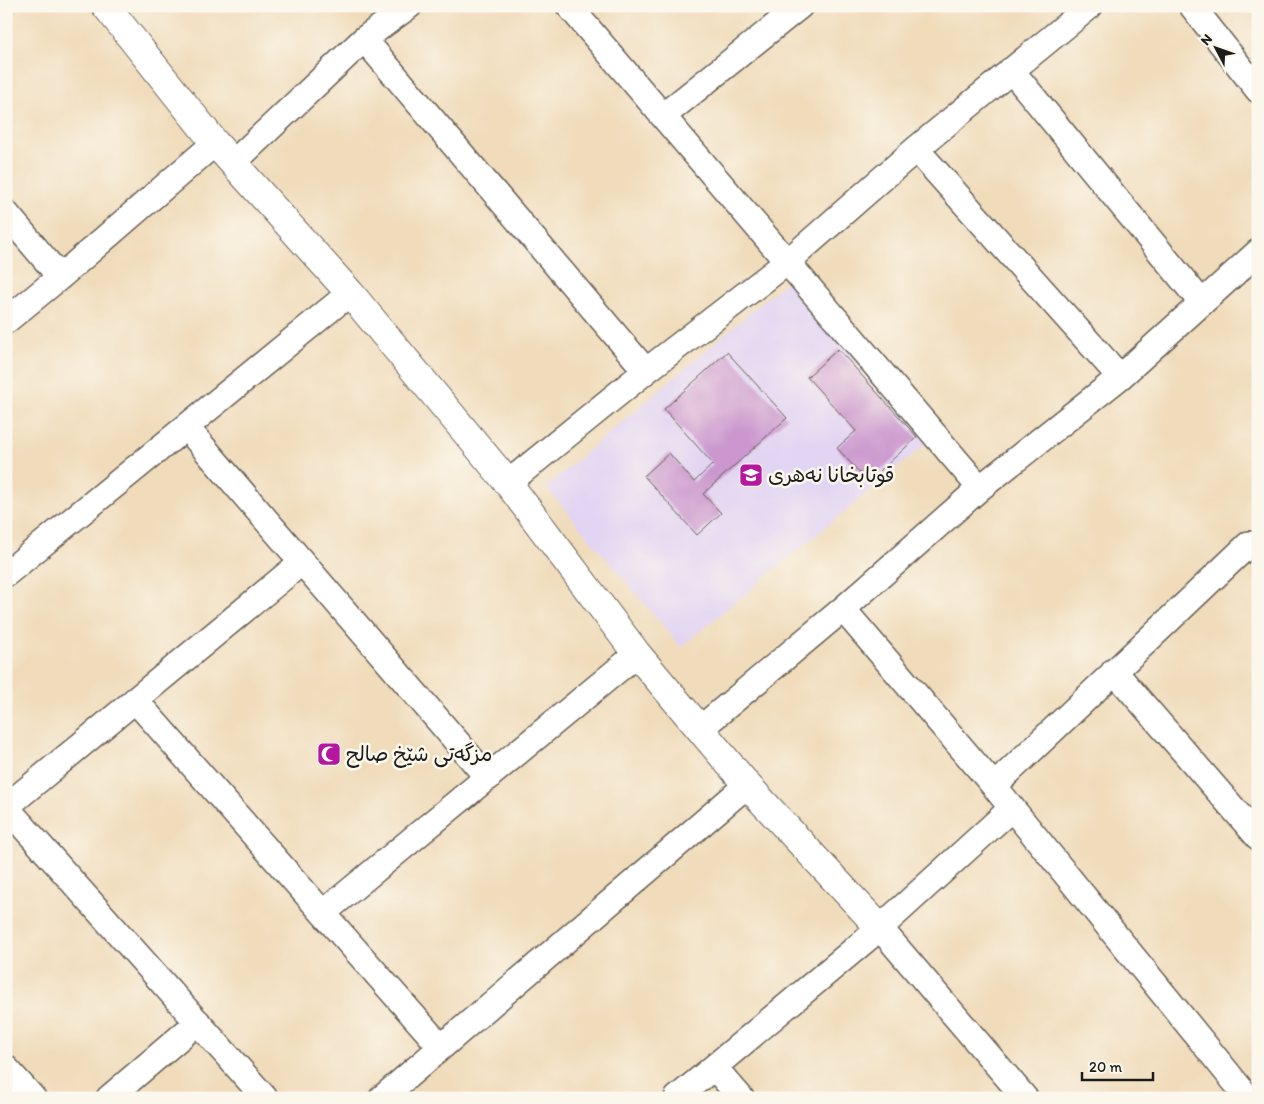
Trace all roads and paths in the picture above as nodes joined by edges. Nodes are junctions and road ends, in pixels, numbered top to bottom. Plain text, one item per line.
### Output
1 (409, 6) edge
2 (569, 6) edge
3 (800, 6) edge
4 (1090, 6) edge
5 (1192, 6) edge
6 (111, 8) edge
7 (364, 39) junction
8 (1011, 70) junction
9 (1258, 90) edge
10 (663, 116) junction
11 (215, 143) junction
12 (916, 149) junction
13 (233, 163) junction
14 (6, 213) edge
15 (1258, 252) edge
16 (786, 263) junction
17 (60, 278) junction
18 (350, 293) junction
19 (1202, 302) junction
20 (6, 321) edge
21 (646, 371) junction
22 (1120, 377) junction
23 (186, 427) junction
24 (508, 483) junction
25 (980, 488) junction
26 (1255, 544) edge
27 (302, 562) junction
28 (6, 574) edge
29 (844, 609) junction
30 (637, 654) junction
31 (1114, 671) junction
32 (135, 700) junction
33 (701, 728) junction
34 (488, 778) junction
35 (747, 785) junction
36 (994, 786) junction
37 (6, 807) edge
38 (1012, 808) junction
39 (1258, 838) edge
40 (323, 913) junction
41 (880, 928) junction
42 (198, 1022) junction
43 (441, 1047) junction
44 (714, 1067) junction
45 (6, 1068) edge
46 (33, 1098) edge
47 (109, 1098) edge
48 (265, 1098) edge
49 (382, 1098) edge
50 (677, 1098) edge
51 (742, 1098) edge
52 (1025, 1098) edge
53 (1248, 1098) edge

1 - 7 street
2 - 10 street
3 - 10 street
4 - 8 street
5 - 9 street
6 - 11 street
7 - 13 street
7 - 21 street
8 - 12 street
8 - 19 street
10 - 16 street
11 - 13 street
11 - 17 street
12 - 16 street
12 - 22 street
13 - 18 street
14 - 17 street
15 - 19 street
16 - 21 street
16 - 25 street
17 - 20 street
18 - 23 street
18 - 24 street
19 - 22 street
21 - 24 street
22 - 25 street
23 - 27 street
23 - 28 street
24 - 30 street
25 - 29 street
26 - 31 street
27 - 32 street
27 - 34 street
29 - 33 street
29 - 36 street
30 - 33 street
30 - 34 street
31 - 36 street
31 - 39 street
32 - 37 street
32 - 40 street
33 - 35 street
34 - 40 street
35 - 41 street
35 - 43 street
36 - 38 street
37 - 42 street
38 - 41 street
38 - 53 street
40 - 43 street
41 - 44 street
41 - 52 street
42 - 47 street
42 - 48 street
43 - 49 street
44 - 50 street
44 - 51 street
45 - 46 street

